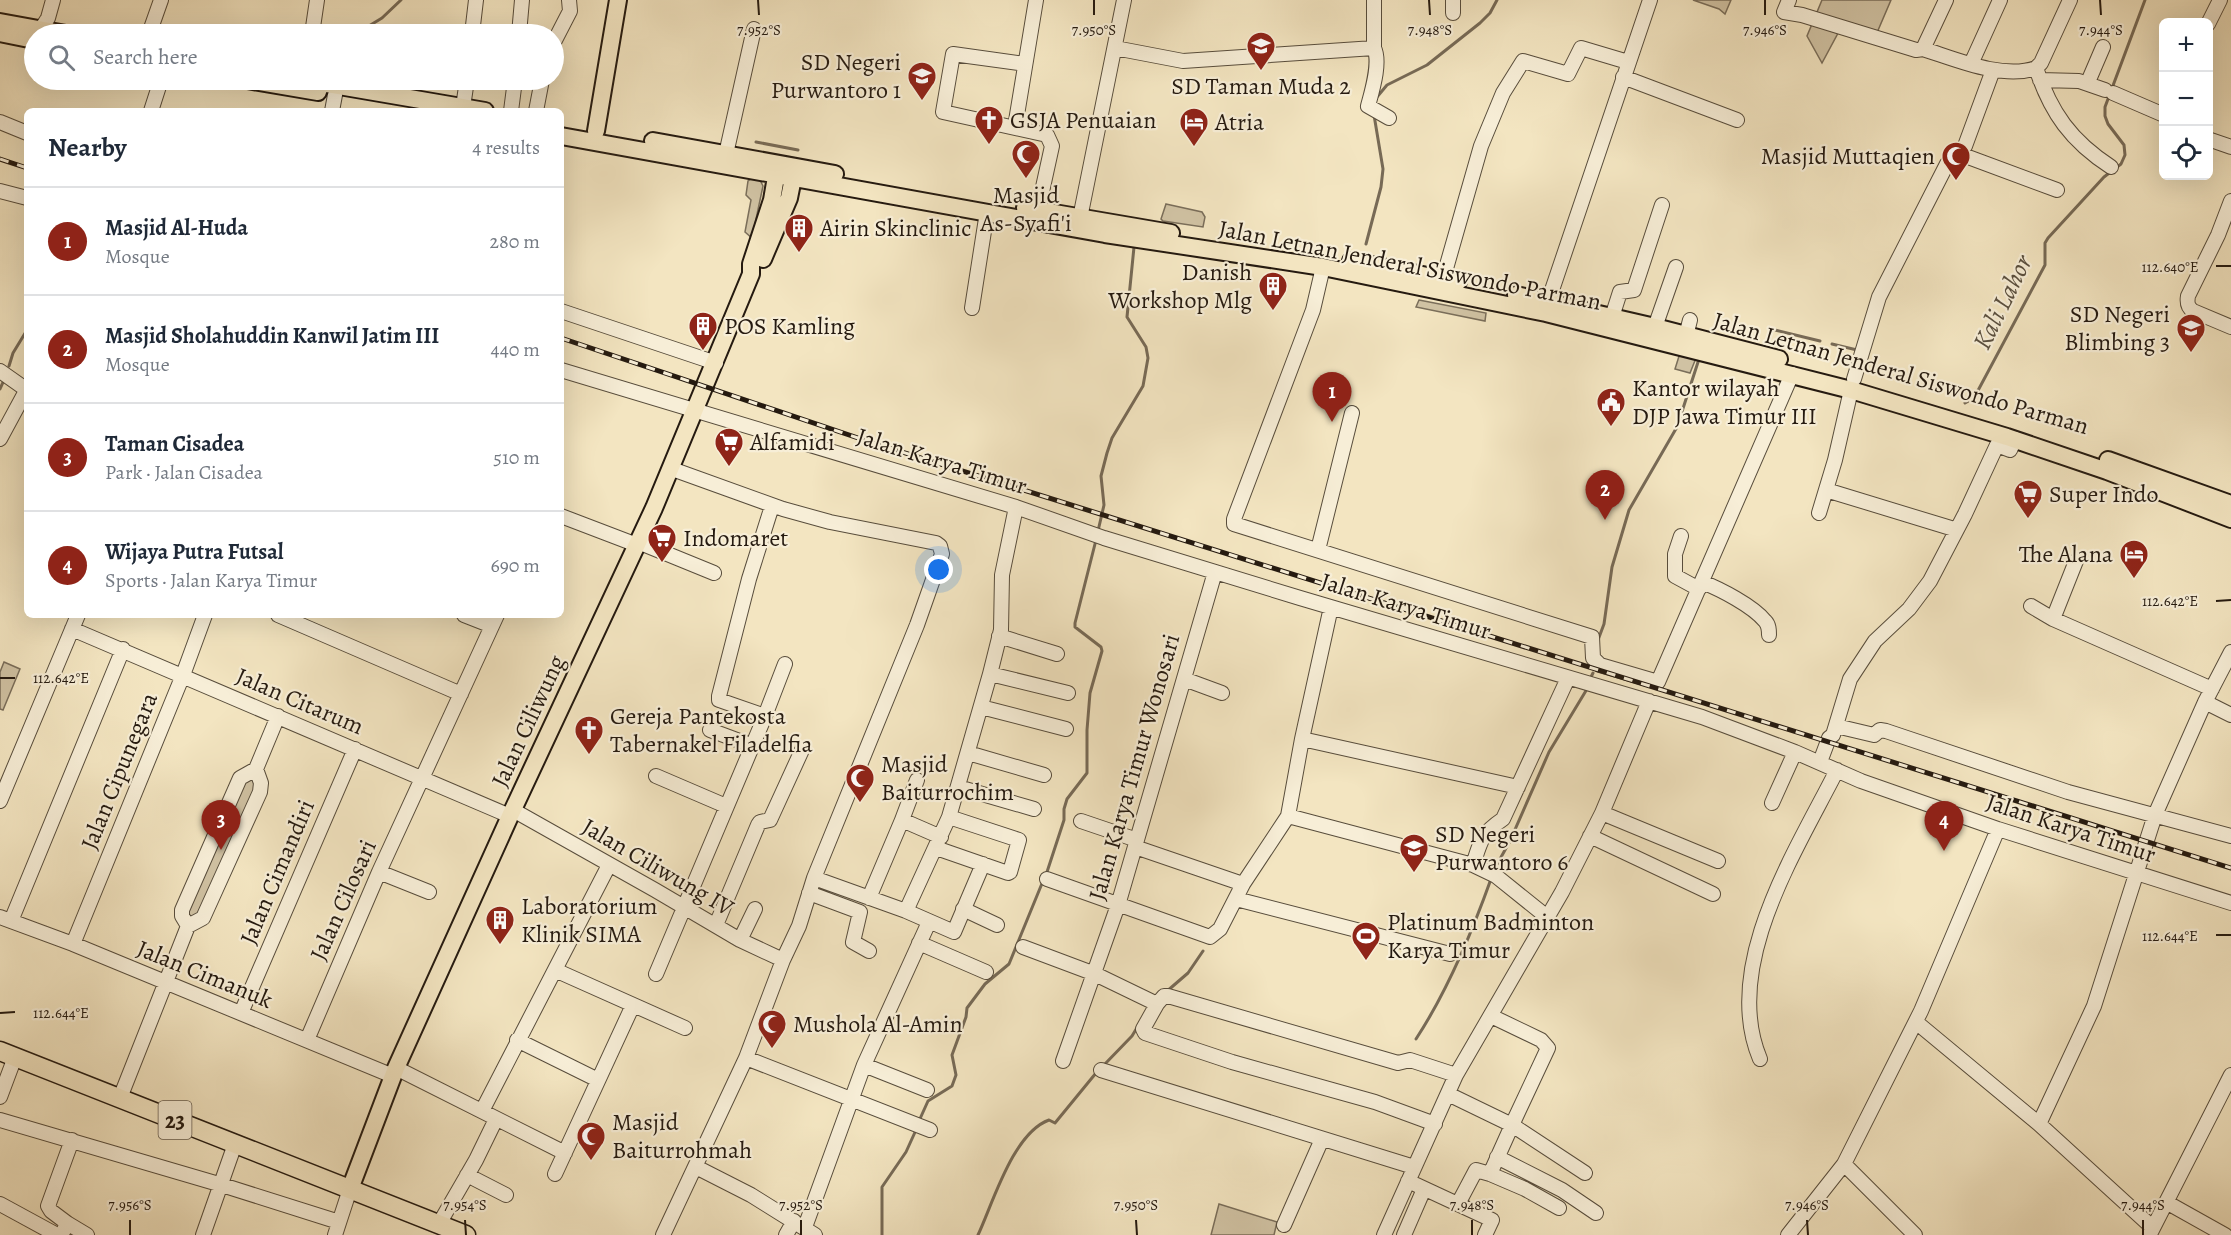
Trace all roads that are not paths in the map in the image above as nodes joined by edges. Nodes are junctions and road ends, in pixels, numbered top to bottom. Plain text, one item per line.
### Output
1 (53, 0) edge
2 (161, 0) edge
3 (317, 0) edge
4 (476, 0) edge
5 (522, 0) edge
6 (569, 0) edge
7 (618, 0) edge
8 (1036, 0) edge
9 (1125, 0) edge
10 (1374, 0) edge
11 (1650, 0) edge
12 (1789, 0) edge
13 (1946, 0) edge
14 (2000, 0) edge
15 (2070, 0) edge
16 (2220, 0) edge
17 (2211, 18) edge
18 (0, 22) edge
19 (44, 24) edge
20 (152, 24) edge
21 (313, 24) edge
22 (473, 24) edge
23 (520, 24) edge
24 (563, 24) edge
25 (754, 28) dead end
26 (24, 30) edge
27 (0, 33) edge
28 (24, 34) edge
29 (2103, 47) dead end
30 (1115, 48) junction
31 (1374, 48) junction
32 (1923, 49) junction
33 (1628, 62) junction
34 (1026, 64) junction
35 (1971, 64) junction
36 (1993, 70) junction
37 (2038, 74) junction
38 (1623, 77) junction
39 (2088, 82) junction
40 (158, 90) edge
41 (285, 90) edge
42 (363, 90) edge
43 (466, 90) edge
44 (514, 90) edge
45 (540, 90) edge
46 (334, 103) edge
47 (463, 107) junction
48 (152, 108) edge
49 (389, 108) edge
50 (468, 108) edge
51 (511, 108) edge
52 (537, 108) edge
53 (1379, 113) dead end
54 (2159, 113) edge
55 (1737, 120) dead end
56 (0, 122) edge
57 (564, 126) edge
58 (1015, 128) junction
59 (596, 131) junction
60 (24, 132) edge
61 (564, 136) edge
62 (2213, 139) edge
63 (2230, 144) edge
64 (726, 154) junction
65 (1960, 154) junction
66 (2111, 167) dead end
67 (786, 171) junction
68 (2056, 190) dead end
69 (0, 191) edge
70 (24, 197) edge
71 (2231, 201) edge
72 (1662, 205) dead end
73 (1038, 210) junction
74 (987, 212) junction
75 (1080, 218) junction
76 (2224, 237) edge
77 (1217, 246) junction
78 (1291, 257) junction
79 (1323, 267) junction
80 (1676, 267) dead end
81 (1443, 279) junction
82 (1548, 302) junction
83 (972, 308) dead end
84 (564, 312) edge
85 (1612, 317) junction
86 (1655, 327) junction
87 (2231, 327) edge
88 (716, 363) junction
89 (0, 371) edge
90 (564, 371) edge
91 (1792, 374) junction
92 (1852, 384) junction
93 (24, 388) edge
94 (24, 395) edge
95 (695, 411) junction
96 (1352, 413) dead end
97 (0, 439) edge
98 (2015, 439) junction
99 (672, 469) junction
100 (1826, 490) junction
101 (2231, 504) edge
102 (772, 506) junction
103 (1016, 507) junction
104 (1819, 513) dead end
105 (564, 517) edge
106 (2231, 519) edge
107 (1954, 529) dead end
108 (1681, 536) dead end
109 (638, 544) junction
110 (1318, 550) junction
111 (2076, 561) dead end
112 (1215, 572) junction
113 (714, 573) dead end
114 (1700, 585) junction
115 (2031, 606) dead end
116 (1331, 607) junction
117 (77, 618) edge
118 (205, 618) edge
119 (285, 618) edge
120 (2053, 619) junction
121 (495, 620) edge
122 (72, 629) junction
123 (1770, 635) dead end
124 (999, 636) junction
125 (123, 649) junction
126 (2231, 652) edge
127 (1057, 654) dead end
128 (785, 664) dead end
129 (990, 674) junction
130 (183, 675) junction
131 (1184, 678) junction
132 (1568, 678) junction
133 (2212, 689) junction
134 (1068, 693) dead end
135 (1222, 693) dead end
136 (461, 694) junction
137 (1649, 701) junction
138 (2205, 702) junction
139 (981, 707) junction
140 (2231, 715) edge
141 (278, 716) junction
142 (765, 716) junction
143 (1836, 726) junction
144 (1066, 729) dead end
145 (710, 730) dead end
146 (1302, 739) junction
147 (753, 746) junction
148 (355, 749) junction
149 (802, 750) dead end
150 (1795, 752) junction
151 (968, 753) junction
152 (1820, 762) junction
153 (256, 769) junction
154 (1837, 770) junction
155 (1044, 775) dead end
156 (656, 776) dead end
157 (423, 779) junction
158 (917, 780) dead end
159 (958, 787) junction
160 (1518, 787) junction
161 (0, 801) edge
162 (1772, 803) dead end
163 (726, 806) junction
164 (1034, 809) dead end
165 (511, 813) junction
166 (1602, 813) junction
167 (2155, 814) junction
168 (1288, 816) junction
169 (949, 817) junction
170 (902, 820) junction
171 (1081, 821) dead end
172 (1998, 829) junction
173 (1590, 836) junction
174 (2231, 836) edge
175 (939, 843) junction
176 (1136, 844) junction
177 (1718, 861) dead end
178 (983, 864) junction
179 (609, 865) junction
180 (1473, 865) junction
181 (2135, 872) junction
182 (379, 873) junction
183 (814, 878) junction
184 (1047, 879) dead end
185 (1243, 884) junction
186 (429, 892) dead end
187 (809, 893) junction
188 (1713, 894) dead end
189 (869, 898) junction
190 (1236, 899) junction
191 (2231, 903) edge
192 (1118, 905) junction
193 (685, 907) junction
194 (755, 909) dead end
195 (963, 909) junction
196 (906, 911) junction
197 (1547, 917) junction
198 (5, 919) edge
199 (929, 922) junction
200 (997, 924) dead end
201 (188, 926) junction
202 (716, 926) junction
203 (740, 940) junction
204 (72, 944) junction
205 (919, 944) junction
206 (1023, 947) dead end
207 (869, 951) dead end
208 (1450, 954) dead end
209 (783, 960) junction
210 (555, 970) junction
211 (986, 972) dead end
212 (656, 974) dead end
213 (1095, 974) junction
214 (164, 983) junction
215 (1157, 1004) junction
216 (633, 1005) junction
217 (241, 1013) junction
218 (1491, 1016) junction
219 (1916, 1022) junction
220 (685, 1028) dead end
221 (307, 1040) junction
222 (517, 1040) junction
223 (8, 1054) edge
224 (746, 1058) junction
225 (1760, 1059) dead end
226 (1063, 1060) dead end
227 (864, 1065) junction
228 (1101, 1070) dead end
229 (394, 1072) junction
230 (1456, 1075) junction
231 (2231, 1075) edge
232 (598, 1080) junction
233 (927, 1090) dead end
234 (2227, 1093) edge
235 (1448, 1094) junction
236 (0, 1097) edge
237 (120, 1098) junction
238 (852, 1100) junction
239 (482, 1111) junction
240 (496, 1119) junction
241 (0, 1120) edge
242 (1435, 1124) junction
243 (2039, 1124) junction
244 (1512, 1125) junction
245 (922, 1126) dead end
246 (1322, 1139) junction
247 (72, 1140) junction
248 (236, 1144) junction
249 (565, 1153) junction
250 (1497, 1157) junction
251 (1844, 1164) junction
252 (696, 1167) junction
253 (1414, 1167) junction
254 (1585, 1173) dead end
255 (555, 1174) dead end
256 (1490, 1174) junction
257 (467, 1175) junction
258 (1408, 1181) junction
259 (222, 1185) junction
260 (350, 1189) junction
261 (1424, 1189) junction
262 (506, 1195) dead end
263 (2166, 1202) junction
264 (0, 1204) edge
265 (1458, 1204) junction
266 (1559, 1208) dead end
267 (1596, 1213) dead end
268 (439, 1224) junction
269 (1284, 1225) dead end
270 (337, 1228) edge
271 (805, 1228) edge
272 (31, 1229) edge
273 (62, 1231) edge
274 (2151, 1232) edge
275 (87, 1235) edge
276 (203, 1235) edge
277 (466, 1235) edge
278 (663, 1235) edge
279 (786, 1235) edge
280 (1384, 1235) edge
281 (1404, 1235) edge
282 (1485, 1235) edge
283 (1788, 1235) edge
284 (1915, 1235) edge
285 (2225, 1235) edge

1 - 19 street
2 - 20 street
3 - 21 street
4 - 22 street
5 - 23 street
6 - 24 street
7 - 59 main road
8 - 34 street
9 - 30 street
10 - 31 street
11 - 33 street
12 - 32 street
13 - 32 street
14 - 35 street
15 - 37 street
16 - 17 street
18 - 26 main road
25 - 64 street
27 - 28 main road
29 - 39 street
30 - 31 street
30 - 75 street
31 - 53 street
32 - 35 street
33 - 38 street
33 - 81 street
34 - 58 street
34 - 58 street
35 - 36 street
36 - 37 street
36 - 65 street
37 - 39 street
37 - 66 street
38 - 55 street
38 - 82 street
39 - 54 street
40 - 48 street
41 - 46 main road
42 - 47 main road
43 - 47 street
44 - 51 street
45 - 52 street
46 - 49 main road
47 - 50 main road
56 - 60 street
57 - 59 main road, Jalan Letnan Jenderal Siswondo Parman
58 - 73 street
59 - 64 main road, Jalan Letnan Jenderal Siswondo Parman
61 - 67 main road, Jalan Letnan Jenderal Siswondo Parman
62 - 63 street
64 - 67 main road, Jalan Letnan Jenderal Siswondo Parman
65 - 68 street
65 - 92 street
67 - 73 main road, Jalan Letnan Jenderal Siswondo Parman
67 - 74 main road, Jalan Letnan Jenderal Siswondo Parman
67 - 88 main road, Jalan Ciliwung
69 - 70 street
71 - 76 street
72 - 85 street
73 - 75 main road, Jalan Letnan Jenderal Siswondo Parman
74 - 77 main road, Jalan Letnan Jenderal Siswondo Parman
74 - 83 street
75 - 77 main road, Jalan Letnan Jenderal Siswondo Parman
76 - 87 street
77 - 78 main road, Jalan Letnan Jenderal Siswondo Parman
78 - 79 main road, Jalan Letnan Jenderal Siswondo Parman
78 - 81 main road, Jalan Letnan Jenderal Siswondo Parman
79 - 91 main road, Jalan Letnan Jenderal Siswondo Parman
79 - 110 street
80 - 86 street
81 - 82 main road, Jalan Letnan Jenderal Siswondo Parman
82 - 85 main road, Jalan Letnan Jenderal Siswondo Parman
84 - 88 street
85 - 86 main road, Jalan Letnan Jenderal Siswondo Parman
86 - 92 main road, Jalan Letnan Jenderal Siswondo Parman
88 - 95 main road, Jalan Ciliwung
89 - 93 street
90 - 95 street, Jalan Karya Timur
91 - 92 main road, Jalan Letnan Jenderal Siswondo Parman
91 - 114 street
92 - 98 main road, Jalan Letnan Jenderal Siswondo Parman
92 - 100 street
92 - 101 main road, Jalan Letnan Jenderal Siswondo Parman
94 - 97 street
95 - 99 main road, Jalan Ciliwung
95 - 103 street, Jalan Karya Timur
96 - 110 street
98 - 106 main road, Jalan Letnan Jenderal Siswondo Parman
98 - 143 street
99 - 102 street
99 - 109 main road, Jalan Ciliwung
100 - 104 street
100 - 107 street
102 - 142 street
102 - 183 street
103 - 112 street, Jalan Karya Timur
103 - 124 street
105 - 109 street
108 - 114 street
109 - 113 street
109 - 165 main road, Jalan Ciliwung
110 - 114 street
111 - 120 street
112 - 116 street, Jalan Karya Timur
112 - 131 street, Jalan Karya Timur Wonosari
114 - 123 street
115 - 120 street
116 - 132 street, Jalan Karya Timur
116 - 146 street
117 - 122 street
118 - 130 street, Jalan Cipunegara
119 - 136 street
120 - 133 street
121 - 136 street, Jalan Cilosari
122 - 125 street, Jalan Citarum
122 - 161 street
124 - 127 street
124 - 129 street
125 - 130 street, Jalan Citarum
125 - 198 street
126 - 133 street
128 - 142 street
129 - 134 street
129 - 139 street
130 - 141 street, Jalan Citarum
130 - 204 street, Jalan Cipunegara
131 - 135 street
131 - 176 street, Jalan Karya Timur Wonosari
132 - 137 street, Jalan Karya Timur
132 - 160 street
133 - 138 street
136 - 157 street, Jalan Cilosari
137 - 150 street, Jalan Karya Timur
137 - 166 street
138 - 140 street
138 - 167 street
139 - 144 street
139 - 151 street
141 - 148 street, Jalan Citarum
141 - 153 street
142 - 147 street
143 - 152 street
143 - 167 street
145 - 147 street
146 - 160 street
146 - 168 street
147 - 163 street
148 - 157 street, Jalan Citarum
148 - 217 street, Jalan Cimandiri
149 - 202 street
150 - 152 street, Jalan Karya Timur
150 - 162 street
151 - 155 street
151 - 159 street
152 - 154 street, Jalan Karya Timur
153 - 201 street
153 - 201 street
154 - 172 street, Jalan Karya Timur
154 - 225 street
156 - 163 street
157 - 165 street, Jalan Citarum
157 - 182 street, Jalan Cilosari
158 - 170 street
159 - 164 street
159 - 169 street
160 - 180 street
163 - 193 street
165 - 179 street, Jalan Ciliwung IV
165 - 229 main road, Jalan Ciliwung
166 - 173 street
166 - 177 street
167 - 174 street
167 - 181 street
168 - 180 street
168 - 185 street
169 - 175 street
169 - 178 street
170 - 175 street
170 - 189 street
171 - 176 street
172 - 181 street, Jalan Karya Timur
172 - 219 street
173 - 188 street
173 - 197 street
175 - 178 street
175 - 196 street
176 - 185 street
176 - 192 street, Jalan Karya Timur Wonosari
178 - 195 street
179 - 193 street, Jalan Ciliwung IV
179 - 210 street
180 - 197 street
181 - 191 street, Jalan Karya Timur
181 - 243 street
182 - 186 street
182 - 221 street, Jalan Cilosari
183 - 187 street
183 - 189 street
184 - 192 street
185 - 190 street
187 - 207 street
187 - 209 street
189 - 196 street
190 - 192 street
190 - 208 street
192 - 213 street, Jalan Karya Timur Wonosari
193 - 202 street, Jalan Ciliwung IV
193 - 212 street
194 - 203 street
195 - 199 street
195 - 200 street
196 - 199 street
197 - 218 street
198 - 204 street, Jalan Cimanuk
199 - 205 street
201 - 214 street
202 - 203 street, Jalan Ciliwung IV
203 - 209 street, Jalan Ciliwung IV
204 - 214 street, Jalan Cimanuk
205 - 211 street
205 - 227 street
206 - 213 street
209 - 224 street
210 - 216 street
210 - 222 street
213 - 215 street
213 - 226 street, Jalan Karya Timur Wonosari
214 - 217 street, Jalan Cimanuk
214 - 237 street
215 - 230 street
215 - 242 street
216 - 220 street
216 - 232 street
217 - 221 street, Jalan Cimanuk
218 - 230 street
218 - 244 street
219 - 243 street
219 - 251 street
221 - 229 street, Jalan Cimanuk
222 - 232 street
222 - 239 street
223 - 236 street
223 - 237 highway, 23
224 - 238 street
224 - 252 street
227 - 233 street
227 - 238 street
228 - 246 street
229 - 239 street, Jalan Cimanuk
229 - 260 main road, Jalan Ciliwung
230 - 235 street
231 - 234 street
232 - 249 street
234 - 263 street
235 - 242 street
235 - 244 street
237 - 248 highway, 23
238 - 245 street
238 - 271 street
239 - 240 street, Jalan Cimanuk
240 - 249 street, Jalan Cimanuk
240 - 257 street
241 - 247 street
242 - 253 street
243 - 274 street
244 - 250 street
244 - 254 street
246 - 253 street
246 - 269 street
247 - 259 street
247 - 273 street
248 - 259 street
248 - 260 highway, 23
249 - 255 street
250 - 256 street
250 - 267 street
251 - 283 street
251 - 284 street
252 - 271 street
252 - 278 street
253 - 258 street
256 - 265 street
256 - 266 street
257 - 262 street
257 - 268 street
258 - 261 street
258 - 280 street
259 - 270 street
259 - 276 street
260 - 268 highway, 23
260 - 270 street
261 - 265 street
261 - 281 street
263 - 274 street
263 - 285 street
264 - 272 street
265 - 282 street
268 - 277 highway, 23
271 - 279 street
272 - 273 street
273 - 275 street

